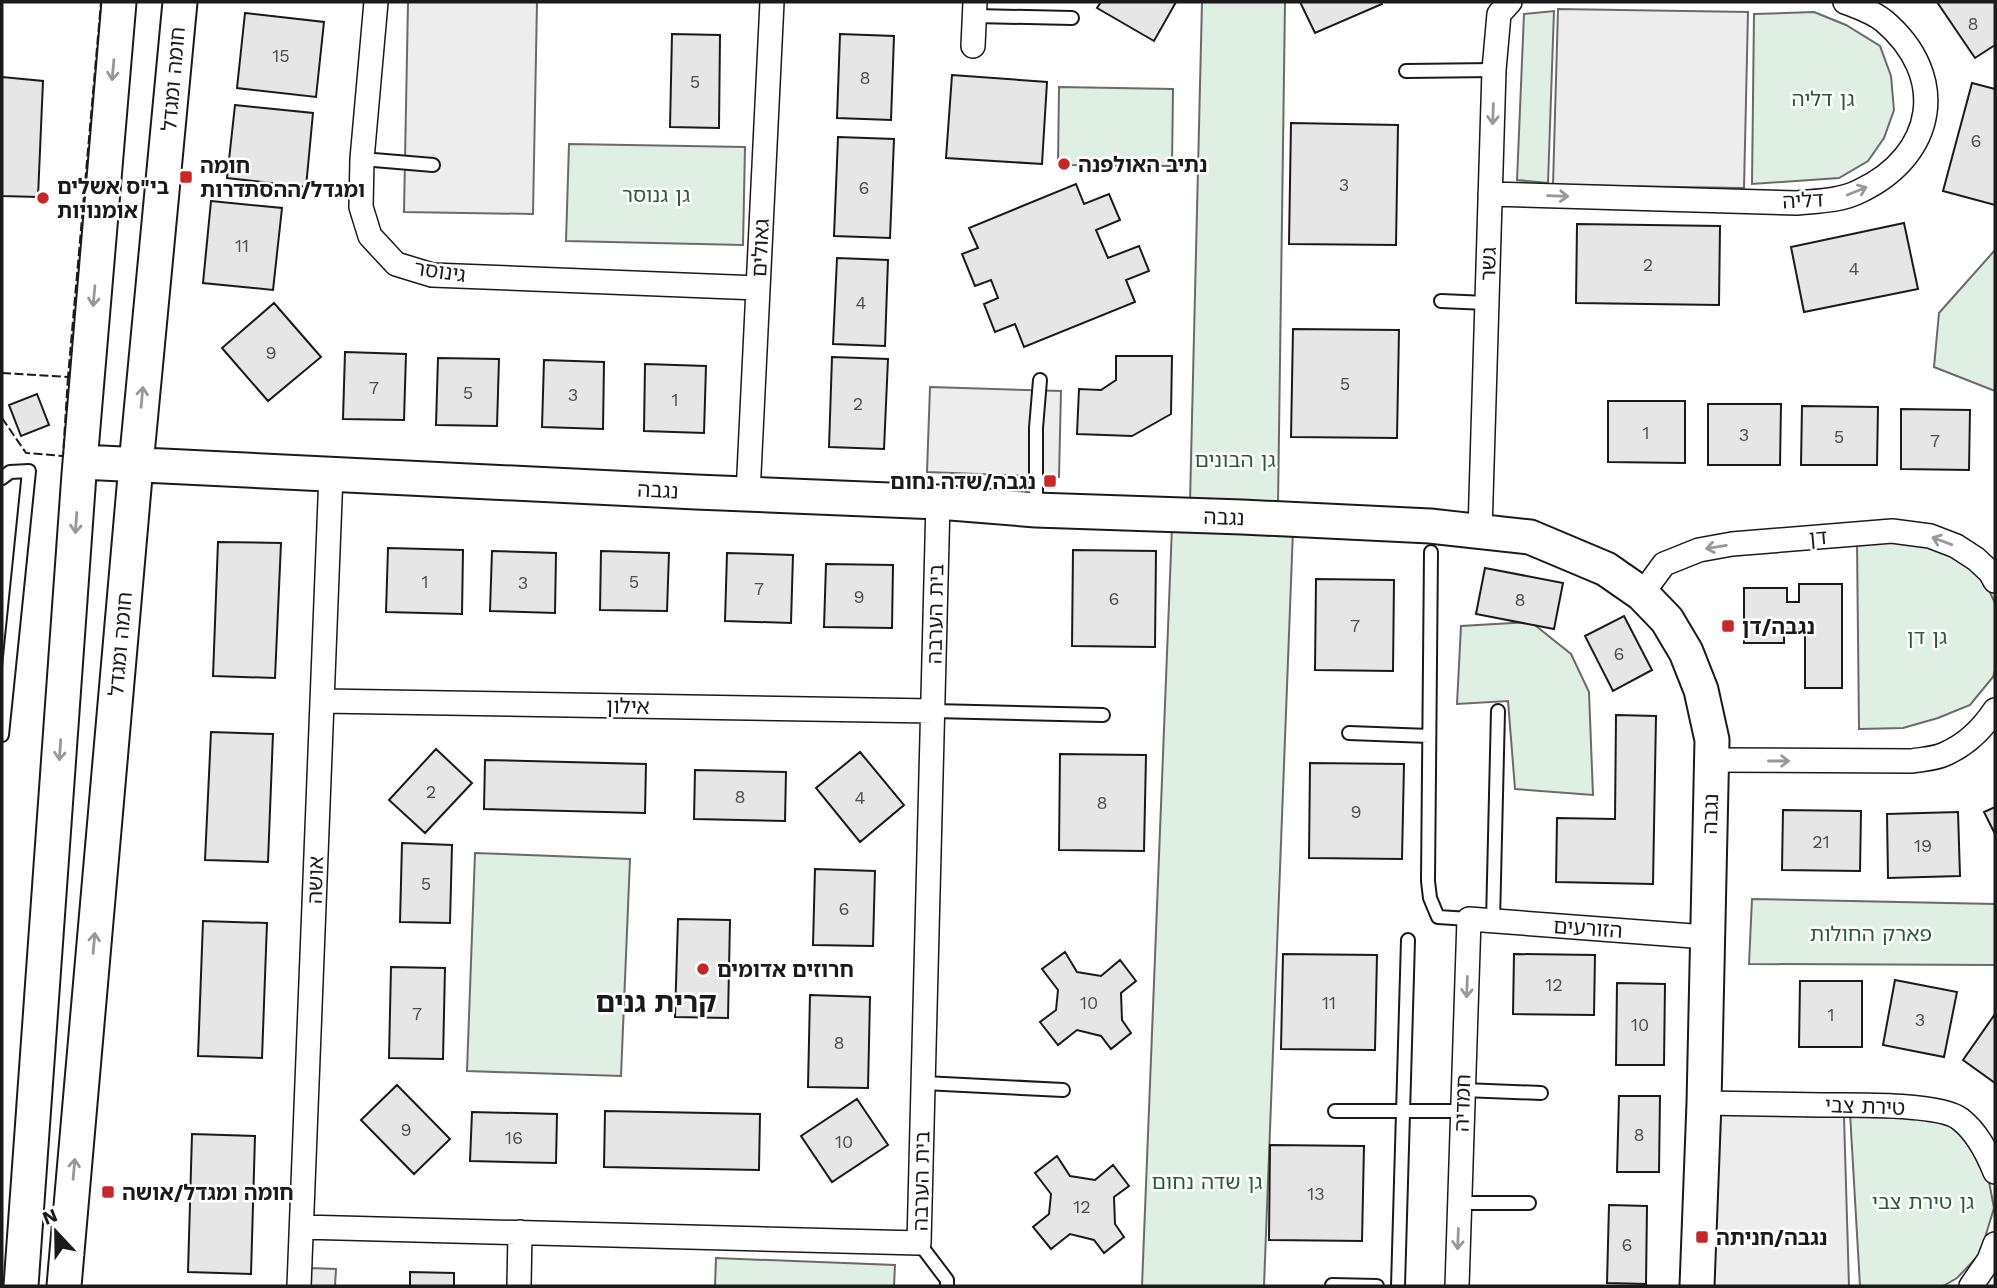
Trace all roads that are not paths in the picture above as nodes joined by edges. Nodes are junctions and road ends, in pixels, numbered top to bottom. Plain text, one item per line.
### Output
1 (119, 2) edge
2 (180, 2) edge
3 (376, 2) edge
4 (772, 2) edge
5 (1510, 2) edge
6 (1845, 2) edge
7 (975, 9) edge
8 (1072, 18) dead end
9 (974, 46) dead end
10 (1494, 70) junction
11 (1406, 71) dead end
12 (362, 159) junction
13 (433, 165) dead end
14 (1490, 194) junction
15 (758, 288) junction
16 (1441, 302) dead end
17 (1487, 303) junction
18 (1040, 380) dead end
19 (81, 462) junction
20 (136, 465) junction
21 (331, 474) junction
22 (2, 478) edge
23 (748, 494) junction
24 (938, 502) junction
25 (1036, 510) junction
26 (1480, 531) junction
27 (1431, 552) dead end
28 (1995, 581) edge
29 (1642, 594) junction
30 (323, 701) junction
31 (1995, 709) edge
32 (1497, 710) dead end
33 (933, 711) junction
34 (1102, 715) dead end
35 (1349, 733) dead end
36 (2, 735) edge
37 (1429, 736) junction
38 (1711, 761) junction
39 (1469, 919) junction
40 (1493, 921) junction
41 (1706, 937) junction
42 (1408, 940) dead end
43 (923, 1083) junction
44 (1063, 1090) dead end
45 (1541, 1093) dead end
46 (1462, 1100) junction
47 (1704, 1103) junction
48 (1335, 1111) dead end
49 (1403, 1111) junction
50 (1995, 1172) edge
51 (1460, 1203) junction
52 (1529, 1203) dead end
53 (302, 1227) junction
54 (520, 1232) junction
55 (919, 1243) junction
56 (1995, 1244) edge
57 (1332, 1285) edge
58 (21, 1286) edge
59 (64, 1286) edge
60 (299, 1286) edge
61 (519, 1286) edge
62 (947, 1286) edge
63 (1377, 1286) edge
64 (1398, 1286) edge
65 (1457, 1286) edge
66 (1697, 1286) edge
67 (1971, 1286) edge

1 -> 19 street
20 -> 2 street, חומה ומגדל
3 - 12 street, גינוסר
4 - 15 street, גאולים
5 - 10 street, גשר
14 -> 6 street, דליה
7 - 8 lane
7 - 9 street
10 - 11 lane
10 -> 14 street, גשר
12 - 13 lane
12 - 15 street, גינוסר
14 - 17 street, גשר
15 - 23 street, גאולים
16 - 17 lane
17 - 26 street, גשר
18 - 25 lane
19 - 20 street, נגבה
19 -> 58 street
20 - 21 street, נגבה
59 -> 20 street, חומה ומגדל
21 - 23 street, נגבה
21 - 30 street, אושה
22 - 36 lane
23 - 24 street, נגבה
24 - 25 street, נגבה
24 - 33 street, בית הערבה
25 - 26 street, נגבה
26 - 29 street, נגבה
27 - 37 lane
28 -> 29 street, דן
29 - 38 street, נגבה
30 - 33 street, אילון
30 - 53 street, אושה
38 -> 31 street
32 - 40 lane
33 - 34 lane
33 - 43 street, בית הערבה
35 - 37 lane
37 - 39 lane
38 - 41 street, נגבה
39 - 40 street, הזורעים
39 -> 46 street, חמדיה
40 - 41 street, הזורעים
41 - 47 street, נגבה
42 - 49 lane
43 - 44 lane
43 - 55 street, בית הערבה
45 - 46 lane
46 - 49 lane
46 - 51 street, חמדיה
47 - 50 street, טירת צבי
47 - 66 street, נגבה
48 - 49 lane
49 - 64 lane
51 - 52 lane
51 -> 65 street, חמדיה
53 - 54 street, בית הערבה
53 - 60 street, אושה
54 - 55 street, בית הערבה
54 - 61 street
55 - 62 lane
56 - 67 street
57 - 63 lane

